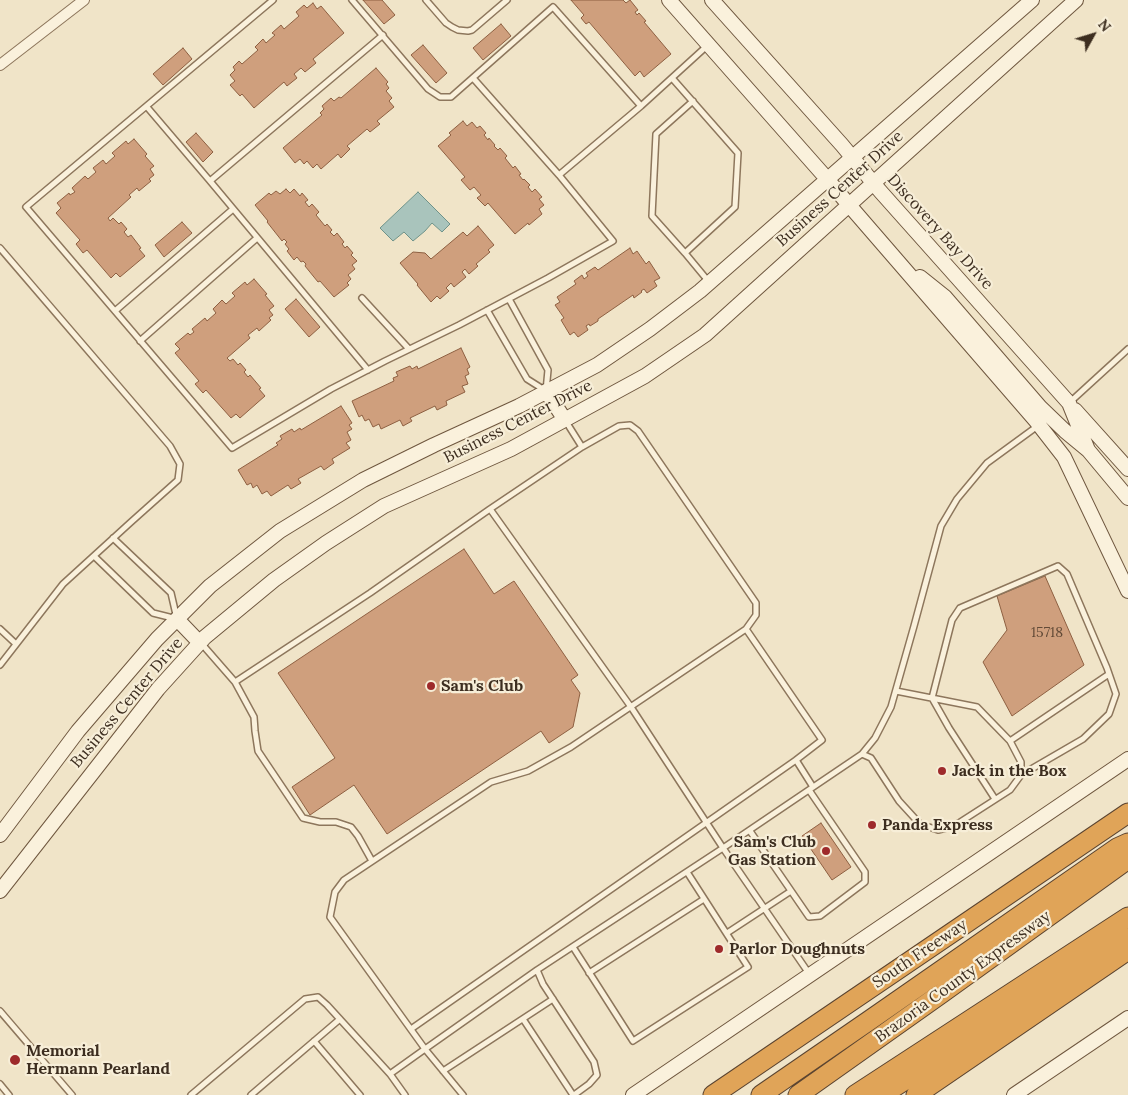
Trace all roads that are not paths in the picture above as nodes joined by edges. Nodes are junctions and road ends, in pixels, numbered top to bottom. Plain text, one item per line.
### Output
1 (84, 0) edge
2 (273, 0) edge
3 (352, 0) edge
4 (426, 0) edge
5 (507, 0) edge
6 (669, 0) edge
7 (712, 0) edge
8 (1032, 0) edge
9 (1076, 0) edge
10 (383, 35) junction
11 (709, 45) junction
12 (0, 65) edge
13 (473, 78) junction
14 (672, 78) junction
15 (693, 101) junction
16 (640, 106) junction
17 (147, 107) junction
18 (853, 158) junction
19 (559, 175) junction
20 (828, 180) junction
21 (210, 181) junction
22 (873, 183) junction
23 (849, 205) junction
24 (233, 209) junction
25 (257, 238) junction
26 (882, 244) junction
27 (0, 248) edge
28 (685, 253) junction
29 (710, 283) junction
30 (362, 298) dead end
31 (509, 298) junction
32 (487, 310) junction
33 (115, 311) junction
34 (140, 341) junction
35 (410, 349) junction
36 (1128, 350) edge
37 (368, 370) junction
38 (546, 392) junction
39 (1069, 403) junction
40 (565, 420) junction
41 (1039, 425) junction
42 (582, 447) junction
43 (1088, 450) junction
44 (1128, 469) edge
45 (1128, 498) edge
46 (490, 510) junction
47 (113, 538) junction
48 (94, 556) junction
49 (1128, 591) edge
50 (177, 618) junction
51 (0, 629) edge
52 (746, 629) junction
53 (200, 643) junction
54 (16, 644) junction
55 (0, 665) edge
56 (1109, 674) junction
57 (235, 682) junction
58 (896, 691) junction
59 (932, 698) junction
60 (631, 707) junction
61 (1010, 741) junction
62 (862, 754) junction
63 (1128, 759) edge
64 (796, 760) junction
65 (1020, 775) junction
66 (811, 788) junction
67 (995, 799) junction
68 (1128, 814) edge
69 (706, 823) junction
70 (750, 831) junction
71 (0, 835) edge
72 (1128, 843) edge
73 (723, 848) junction
74 (1128, 859) edge
75 (372, 861) junction
76 (687, 872) junction
77 (0, 891) edge
78 (790, 891) junction
79 (704, 899) junction
80 (765, 908) junction
81 (1128, 917) edge
82 (1128, 932) edge
83 (726, 933) junction
84 (573, 947) junction
85 (1128, 950) edge
86 (537, 970) junction
87 (589, 973) junction
88 (810, 975) junction
89 (553, 999) junction
90 (0, 1011) edge
91 (1128, 1018) edge
92 (340, 1019) junction
93 (523, 1019) junction
94 (410, 1029) junction
95 (314, 1041) junction
96 (425, 1048) junction
97 (444, 1071) junction
98 (390, 1074) junction
99 (0, 1084) edge
100 (9, 1095) edge
101 (72, 1095) edge
102 (191, 1095) edge
103 (251, 1095) edge
104 (360, 1095) edge
105 (405, 1095) edge
106 (463, 1095) edge
107 (573, 1095) edge
108 (633, 1095) edge
109 (713, 1095) edge
110 (761, 1095) edge
111 (798, 1095) edge
112 (854, 1095) edge
113 (882, 1095) edge
114 (916, 1095) edge
115 (1014, 1095) edge

1 - 12 street
2 - 17 lane
3 - 10 lane
4 - 5 lane
6 - 11 street
7 - 18 street, Discovery Bay Drive
8 - 18 street, Business Center Drive
9 - 22 street, Business Center Drive
10 - 13 lane
10 - 21 lane
11 - 14 lane
11 - 20 street
13 - 16 lane
13 - 19 lane
14 - 15 lane
14 - 16 lane
15 - 28 lane
15 - 28 lane
16 - 19 lane
17 - 21 lane
17 - 33 lane
18 - 20 street, Business Center Drive
18 - 22 street, Discovery Bay Drive
19 - 31 lane
20 - 23 street
20 - 29 street, Business Center Drive
21 - 24 lane
22 - 23 street, Business Center Drive
22 - 39 street, Discovery Bay Drive
23 - 26 street
23 - 40 street, Business Center Drive
24 - 25 lane
24 - 33 lane
25 - 34 lane
25 - 37 lane
26 - 41 street
26 - 43 street
27 - 47 lane
28 - 29 lane
29 - 38 street, Business Center Drive
30 - 35 lane
31 - 32 lane
31 - 38 lane
32 - 35 lane
32 - 38 lane
33 - 34 lane
34 - 37 lane
35 - 37 lane
36 - 39 lane
38 - 40 street
38 - 50 street, Business Center Drive
39 - 43 street, Discovery Bay Drive
39 - 44 street
40 - 42 lane
40 - 53 street, Business Center Drive
41 - 49 street
41 - 58 lane
42 - 46 lane
42 - 52 lane
43 - 45 street
46 - 57 lane
46 - 60 lane
47 - 48 lane
47 - 50 lane
48 - 50 lane
48 - 54 lane
50 - 53 street
50 - 71 street, Business Center Drive
51 - 54 lane
52 - 60 lane
52 - 64 lane
53 - 57 lane
53 - 77 street, Business Center Drive
54 - 55 lane
56 - 59 lane
56 - 61 lane
56 - 65 lane
57 - 75 lane
58 - 59 lane
58 - 62 lane
59 - 61 lane
59 - 67 lane
60 - 69 lane
60 - 75 lane
61 - 65 lane
62 - 66 lane
62 - 67 lane
63 - 88 street
64 - 66 lane
64 - 69 lane
65 - 67 lane
66 - 70 lane
66 - 78 lane
68 - 109 highway, South Freeway
69 - 73 lane
69 - 94 lane
70 - 73 lane
70 - 78 lane
72 - 110 highway
73 - 76 lane
73 - 80 lane
74 - 111 highway, Brazoria County Expressway
75 - 94 lane
76 - 79 lane
76 - 84 lane
78 - 80 lane
79 - 83 lane
79 - 87 lane
80 - 83 lane
80 - 88 lane
81 - 112 highway
82 - 113 highway
83 - 87 lane
84 - 86 lane
84 - 87 lane
85 - 114 highway
86 - 89 lane
86 - 96 lane
88 - 108 street
89 - 93 lane
89 - 107 lane
90 - 101 lane
91 - 115 street
92 - 95 lane
92 - 98 lane
92 - 102 lane
93 - 97 lane
93 - 107 lane
94 - 96 lane
95 - 103 lane
95 - 104 lane
96 - 97 lane
96 - 98 lane
97 - 106 lane
98 - 105 lane
99 - 100 lane

